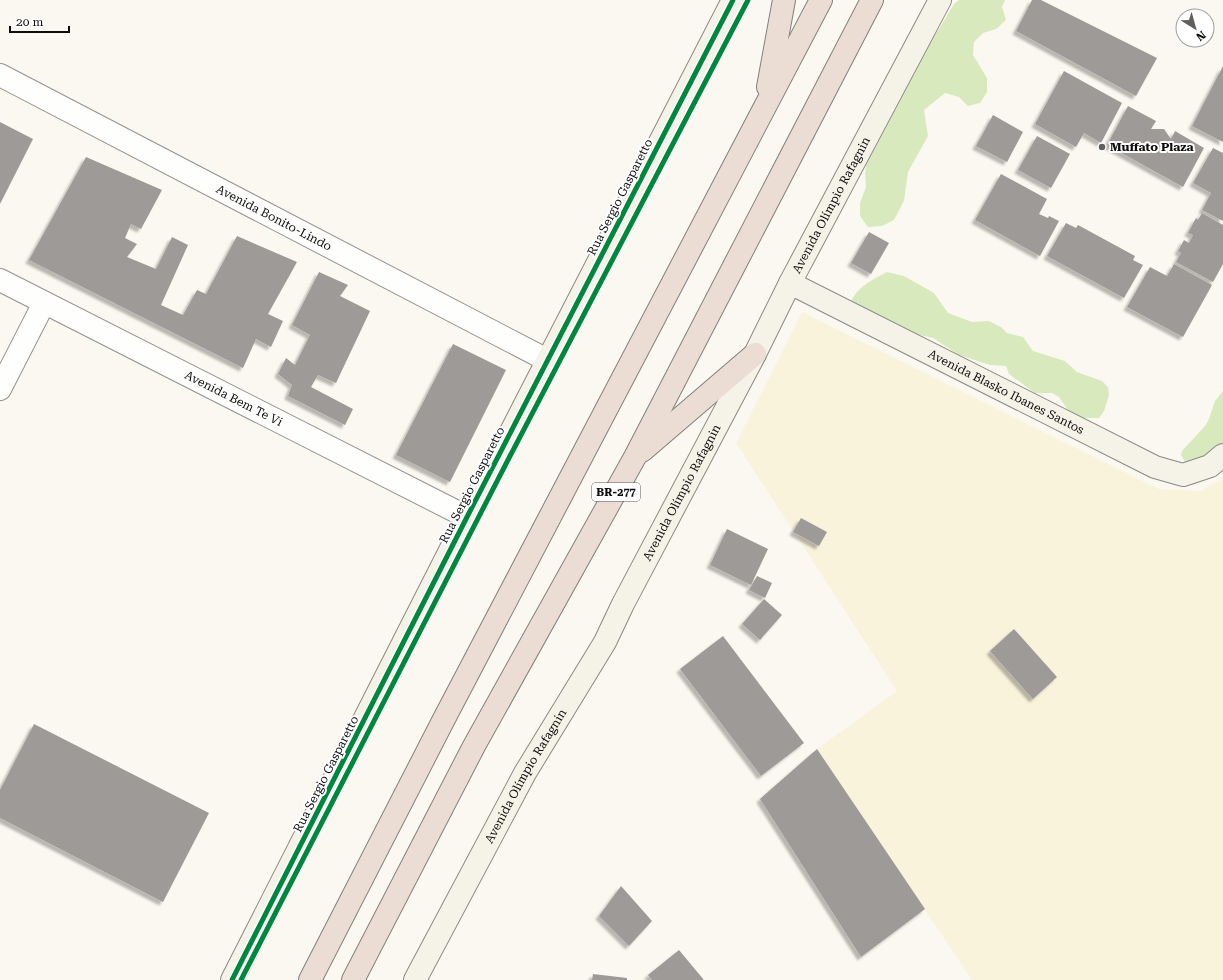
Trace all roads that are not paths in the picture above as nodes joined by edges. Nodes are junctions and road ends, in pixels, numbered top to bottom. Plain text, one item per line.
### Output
1 (733, 0) edge
2 (784, 0) edge
3 (821, 0) edge
4 (872, 0) edge
5 (940, 0) edge
6 (0, 75) edge
7 (765, 108) junction
8 (0, 280) edge
9 (790, 283) junction
10 (44, 304) junction
11 (755, 354) junction
12 (548, 360) junction
13 (0, 389) edge
14 (1223, 455) edge
15 (635, 457) junction
16 (467, 517) junction
17 (232, 980) edge
18 (310, 980) edge
19 (353, 980) edge
20 (415, 980) edge

1 - 12 street, Rua Sergio Gasparetto
2 - 7 highway
3 - 7 highway
4 - 15 highway, BR-277
5 - 9 street, Avenida Olímpio Rafagnin
6 - 12 street, Avenida Bonito-Lindo
7 - 18 highway
8 - 10 street, Avenida Bem Te Vi
9 - 11 street, Avenida Olímpio Rafagnin
9 - 14 street, Avenida Blasko Ibanes Santos
10 - 13 street
10 - 16 street, Avenida Bem Te Vi
11 - 15 highway
11 - 20 street, Avenida Olímpio Rafagnin
12 - 16 street, Rua Sergio Gasparetto
15 - 19 highway, BR-277
16 - 17 street, Rua Sergio Gasparetto

